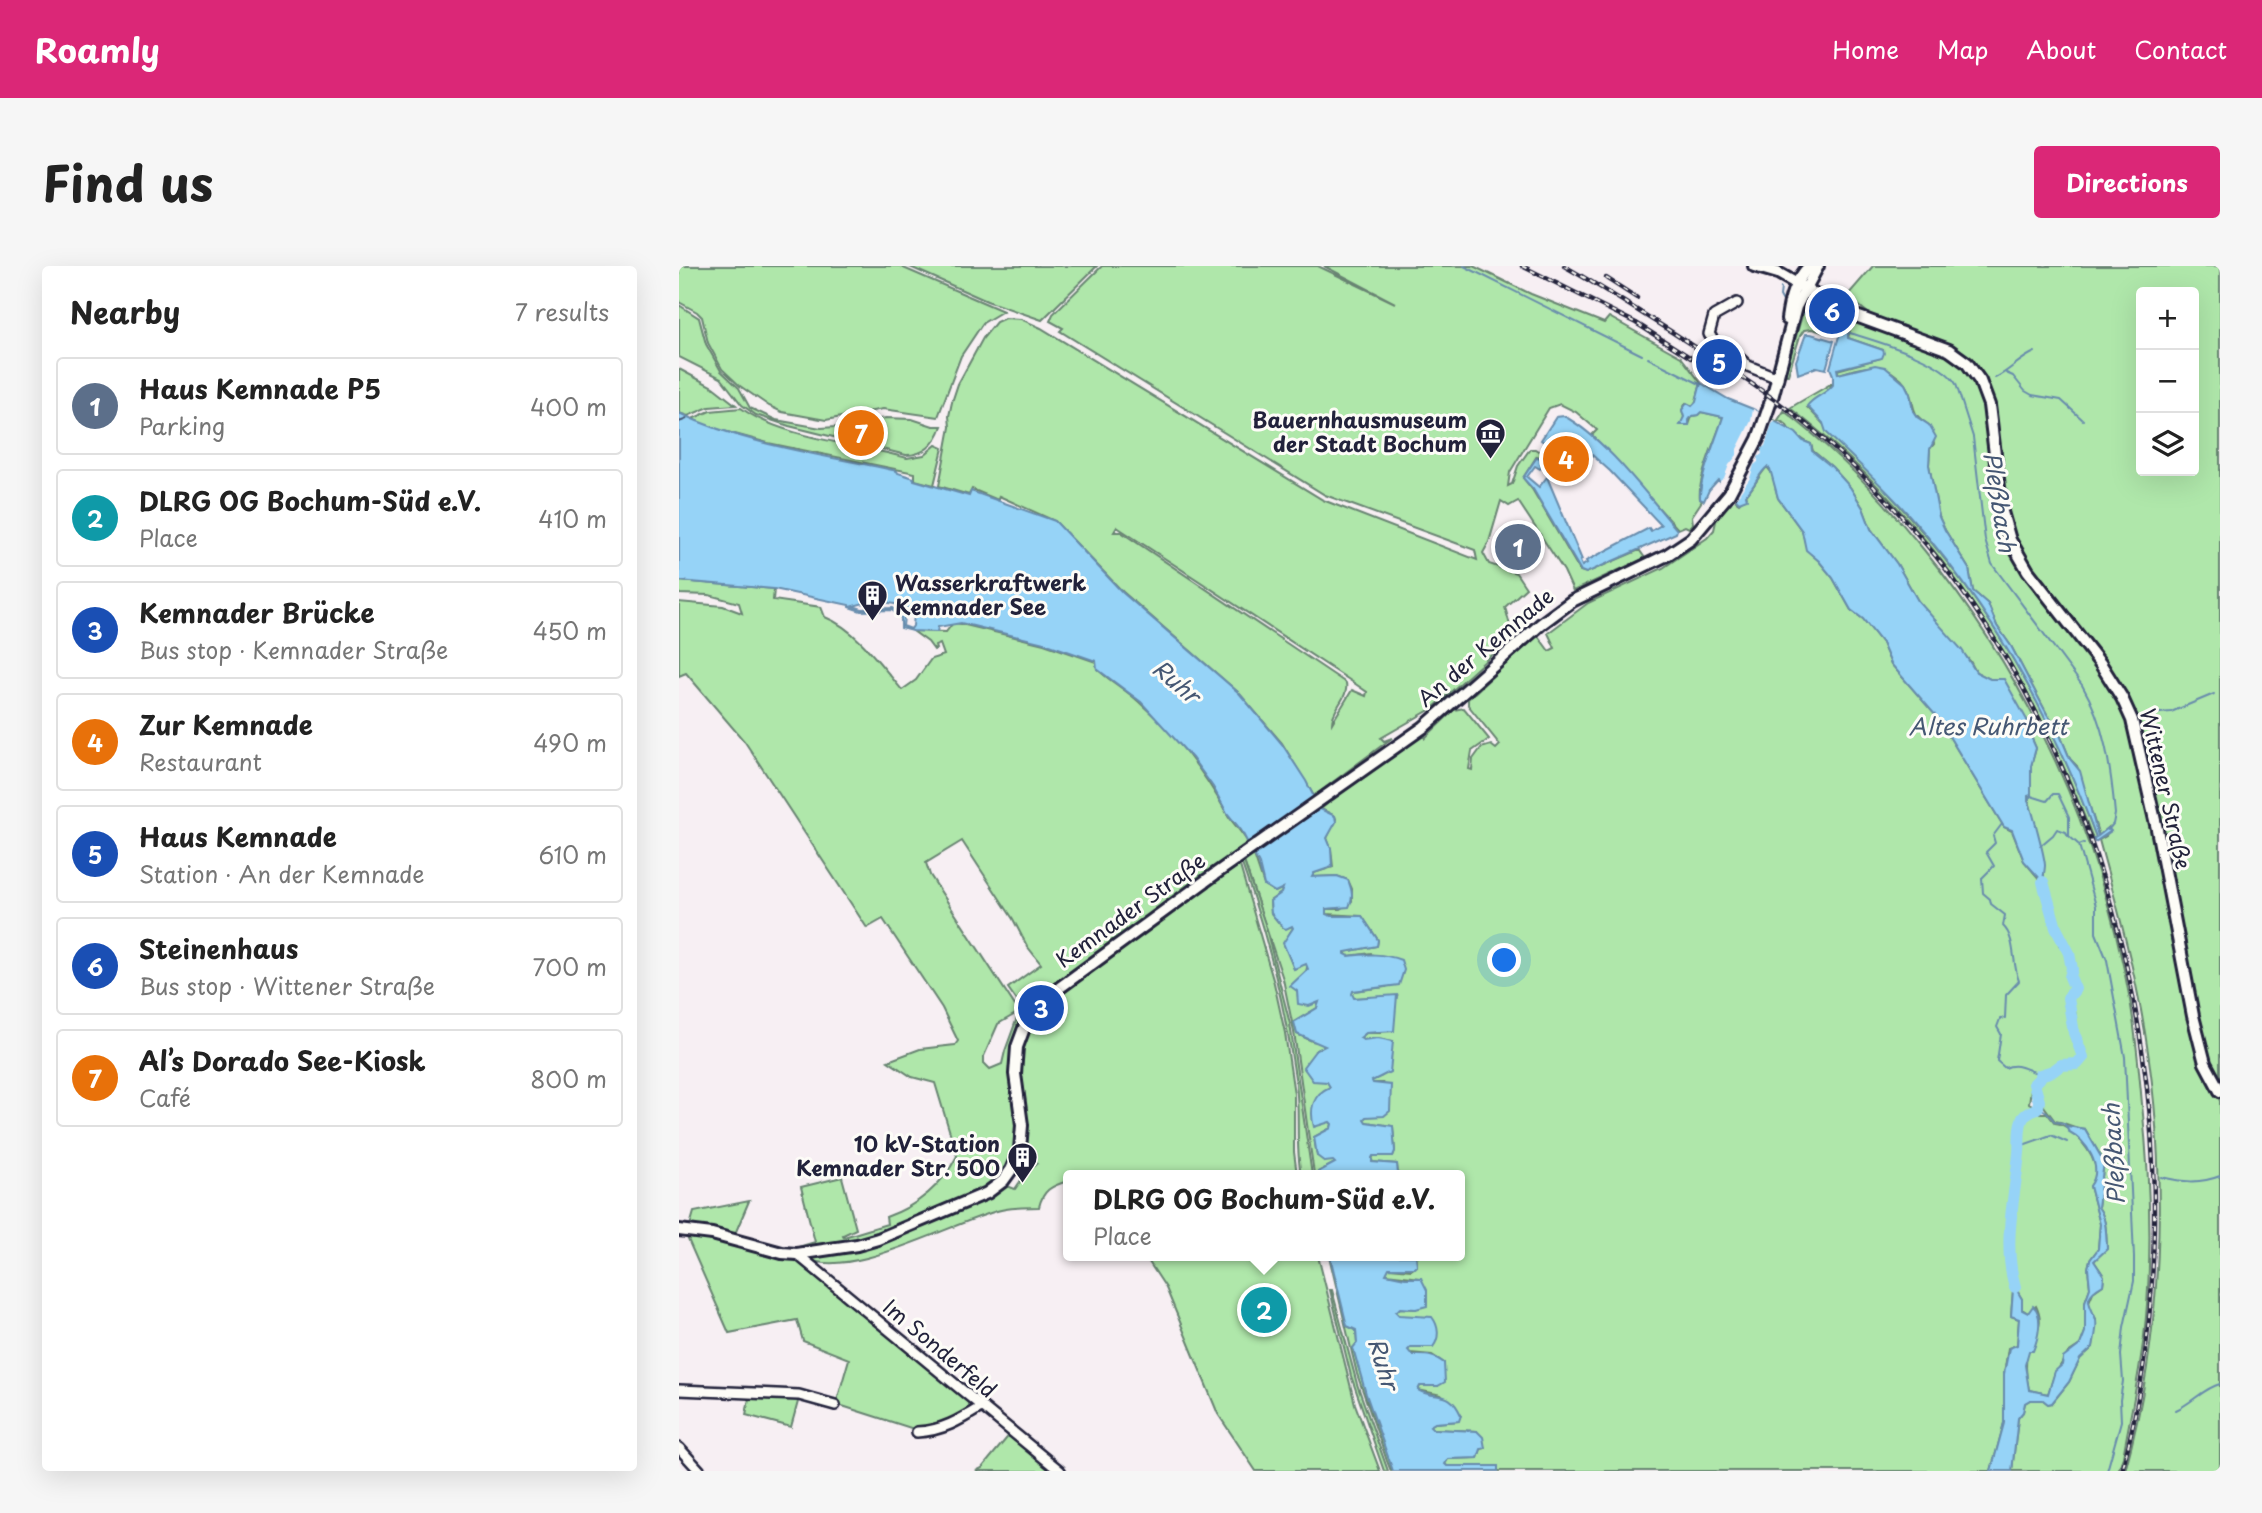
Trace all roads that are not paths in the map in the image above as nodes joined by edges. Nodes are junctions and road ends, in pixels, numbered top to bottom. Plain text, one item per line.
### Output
1 (1754, 266) edge
2 (1773, 266) edge
3 (1809, 266) edge
4 (1818, 266) edge
5 (1797, 280) junction
6 (1808, 286) junction
7 (1737, 303) dead end
8 (1786, 343) junction
9 (1777, 378) junction
10 (1336, 789) joint
11 (2220, 1091) edge
12 (679, 1230) edge
13 (797, 1254) junction
14 (679, 1390) edge
15 (835, 1405) dead end
16 (981, 1407) junction
17 (917, 1432) dead end
18 (679, 1448) edge
19 (700, 1471) edge
20 (1060, 1471) edge

1 - 5 main road, Wittener Straße
2 - 5 main road, Wittener Straße
3 - 5 main road
4 - 6 main road, An der Kemnade
5 - 6 main road, Wittener Straße
5 - 8 main road, An der Kemnade
6 - 8 main road, An der Kemnade
6 - 11 main road, Wittener Straße
7 - 9 street
8 - 9 main road, An der Kemnade
9 - 10 main road, An der Kemnade
10 - 13 main road, Kemnader Straße
12 - 13 main road, Kemnader Straße
13 - 16 street, Im Sonderfeld
14 - 15 street
16 - 17 street
16 - 20 street, Im Sonderfeld
18 - 19 street

